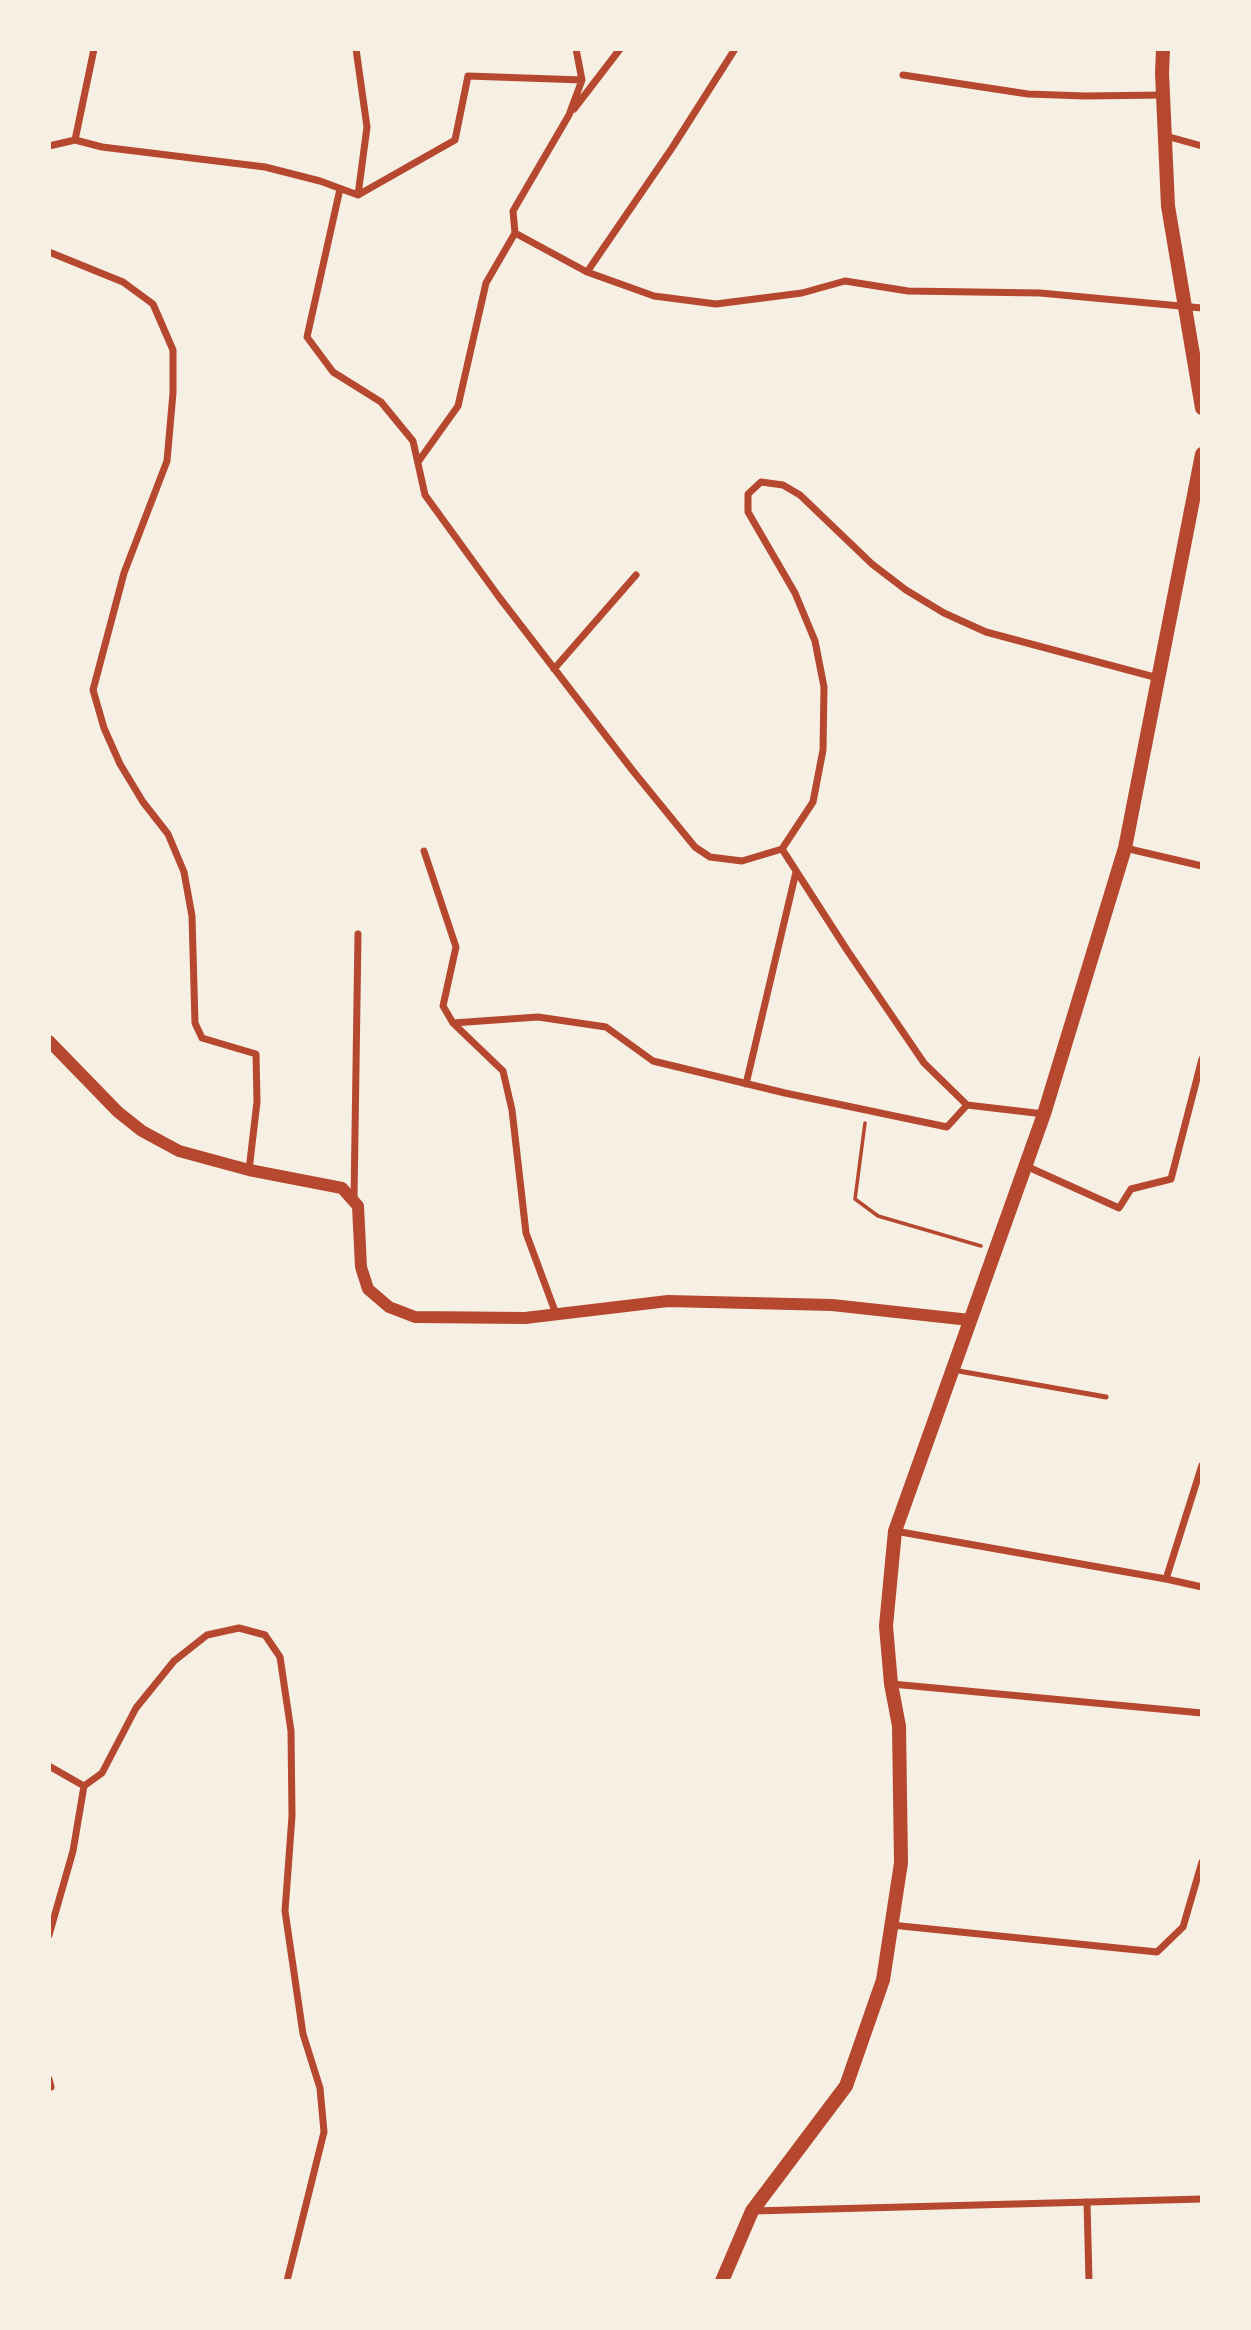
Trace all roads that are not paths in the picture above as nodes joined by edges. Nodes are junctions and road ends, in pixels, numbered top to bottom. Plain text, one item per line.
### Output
1 (94, 49) edge
2 (356, 49) edge
3 (576, 49) edge
4 (620, 49) edge
5 (735, 49) edge
6 (1163, 49) edge
7 (903, 75) dead end
8 (582, 80) junction
9 (1163, 95) junction
10 (569, 115) junction
11 (1165, 136) junction
12 (75, 140) junction
13 (49, 146) edge
14 (1202, 146) edge
15 (340, 189) junction
16 (358, 195) junction
17 (515, 233) junction
18 (49, 252) edge
19 (587, 272) junction
20 (1185, 306) junction
21 (1202, 308) edge
22 (1202, 408) edge
23 (1202, 454) edge
24 (418, 462) junction
25 (636, 575) dead end
26 (554, 669) junction
27 (1158, 678) junction
28 (1125, 848) junction
29 (782, 849) junction
30 (424, 851) dead end
31 (1202, 866) edge
32 (796, 872) junction
33 (358, 934) dead end
34 (453, 1023) junction
35 (49, 1041) edge
36 (1202, 1059) edge
37 (746, 1084) junction
38 (967, 1105) junction
39 (1044, 1114) junction
40 (1025, 1166) junction
41 (250, 1170) junction
42 (354, 1201) junction
43 (556, 1314) junction
44 (970, 1320) junction
45 (953, 1370) junction
46 (1106, 1397) dead end
47 (1202, 1465) edge
48 (895, 1531) junction
49 (1166, 1579) junction
50 (1202, 1587) edge
51 (891, 1684) junction
52 (1202, 1713) edge
53 (49, 1766) edge
54 (85, 1786) junction
55 (1202, 1862) edge
56 (891, 1925) junction
57 (49, 1935) edge
58 (1202, 2199) edge
59 (1087, 2202) junction
60 (752, 2211) junction
61 (287, 2281) edge
62 (722, 2281) edge
63 (1089, 2281) edge

1 - 12 street
2 - 16 street
3 - 8 street
4 - 10 street
5 - 19 street
6 - 9 main road
7 - 9 street
8 - 10 street
8 - 16 street
9 - 11 main road
10 - 17 street
11 - 14 street
11 - 20 main road
12 - 13 street
12 - 15 street
15 - 16 street
15 - 24 street
17 - 19 street
17 - 24 street
18 - 41 street
19 - 20 street
20 - 21 street
20 - 22 main road
23 - 27 main road
24 - 26 street
25 - 26 street
26 - 29 street
27 - 28 main road
27 - 29 street
28 - 31 street
28 - 39 main road
29 - 32 street
30 - 34 street
32 - 37 street
32 - 38 street
33 - 42 street
34 - 37 street
34 - 43 street
35 - 41 street
36 - 40 street
37 - 38 street
38 - 39 street
39 - 40 main road
40 - 44 main road
41 - 42 street
42 - 43 street
43 - 44 street
44 - 45 main road
45 - 46 lane
45 - 48 main road
47 - 49 street
48 - 49 street
48 - 51 main road
49 - 50 street
51 - 52 street
51 - 56 main road
53 - 54 street
54 - 57 street
54 - 61 street
55 - 56 street
56 - 60 main road
58 - 59 street
59 - 60 street
59 - 63 street
60 - 62 main road

